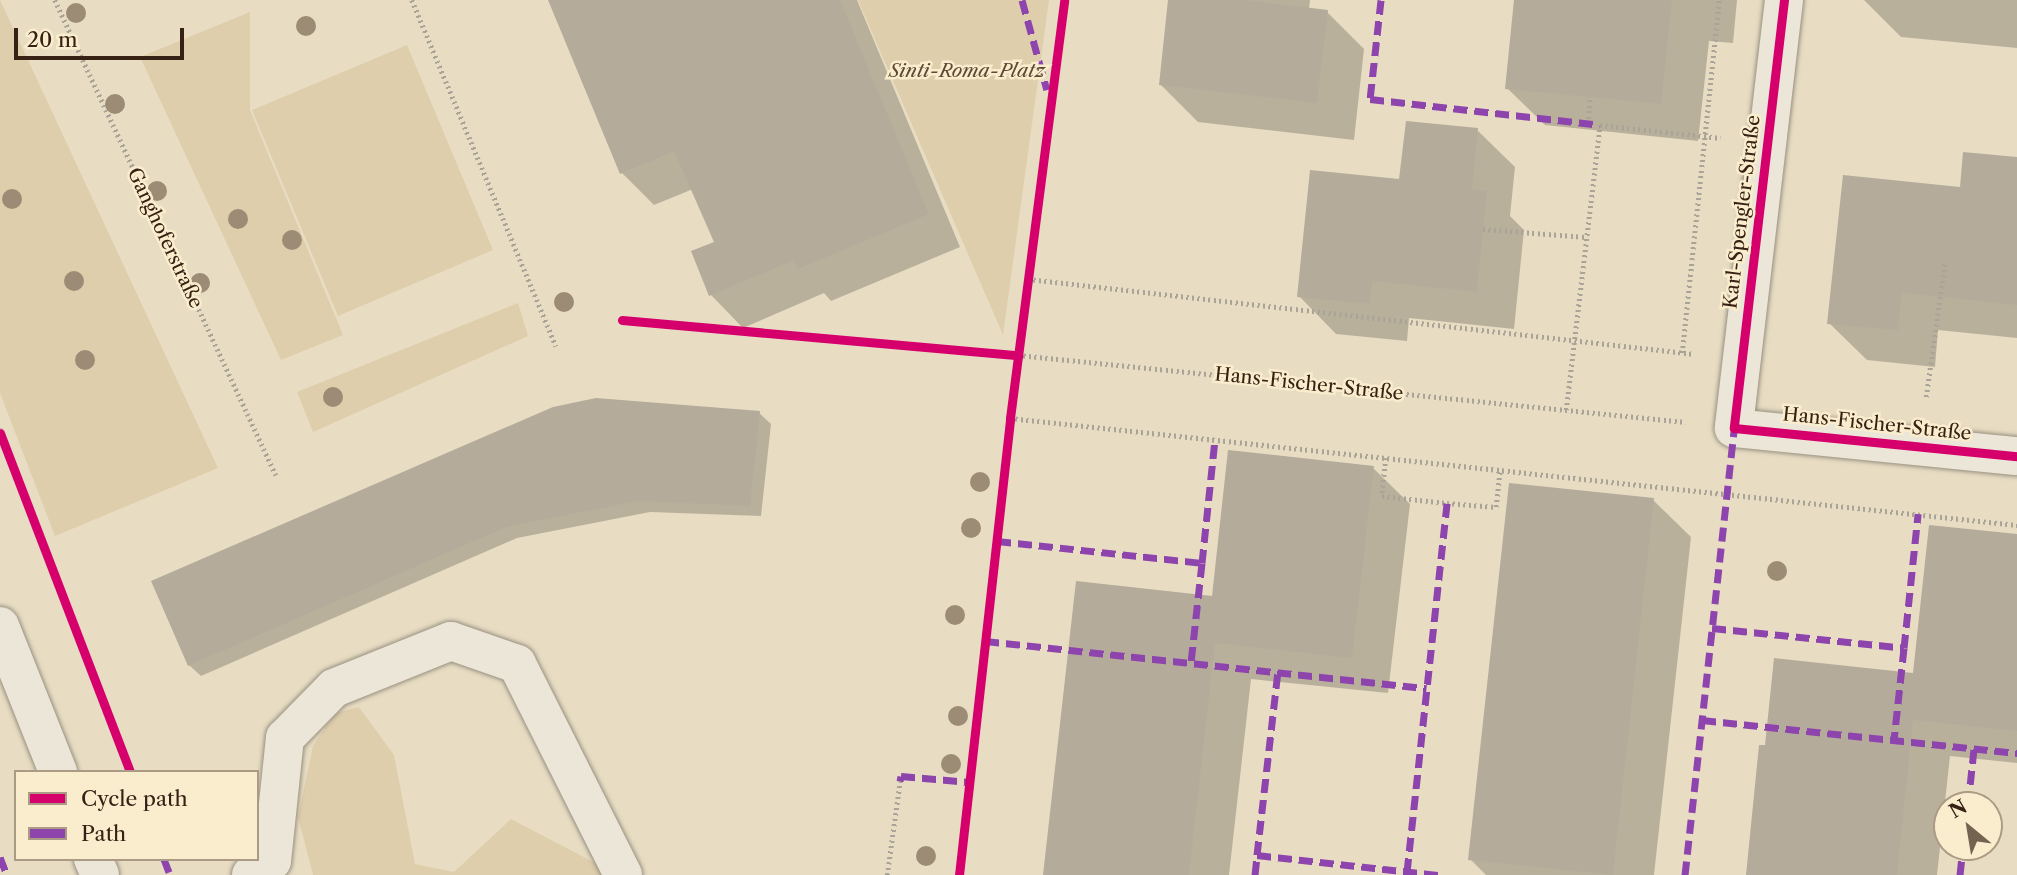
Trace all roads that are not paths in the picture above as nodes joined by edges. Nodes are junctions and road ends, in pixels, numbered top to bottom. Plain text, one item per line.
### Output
1 (1784, 0) edge
2 (1734, 428) joint
3 (2017, 456) edge
4 (0, 626) edge
5 (57, 770) edge
6 (251, 875) edge
7 (623, 875) edge

1 - 2 street, Karl-Spengler-Straße
2 - 3 street, Hans-Fischer-Straße
4 - 5 street
6 - 7 street

